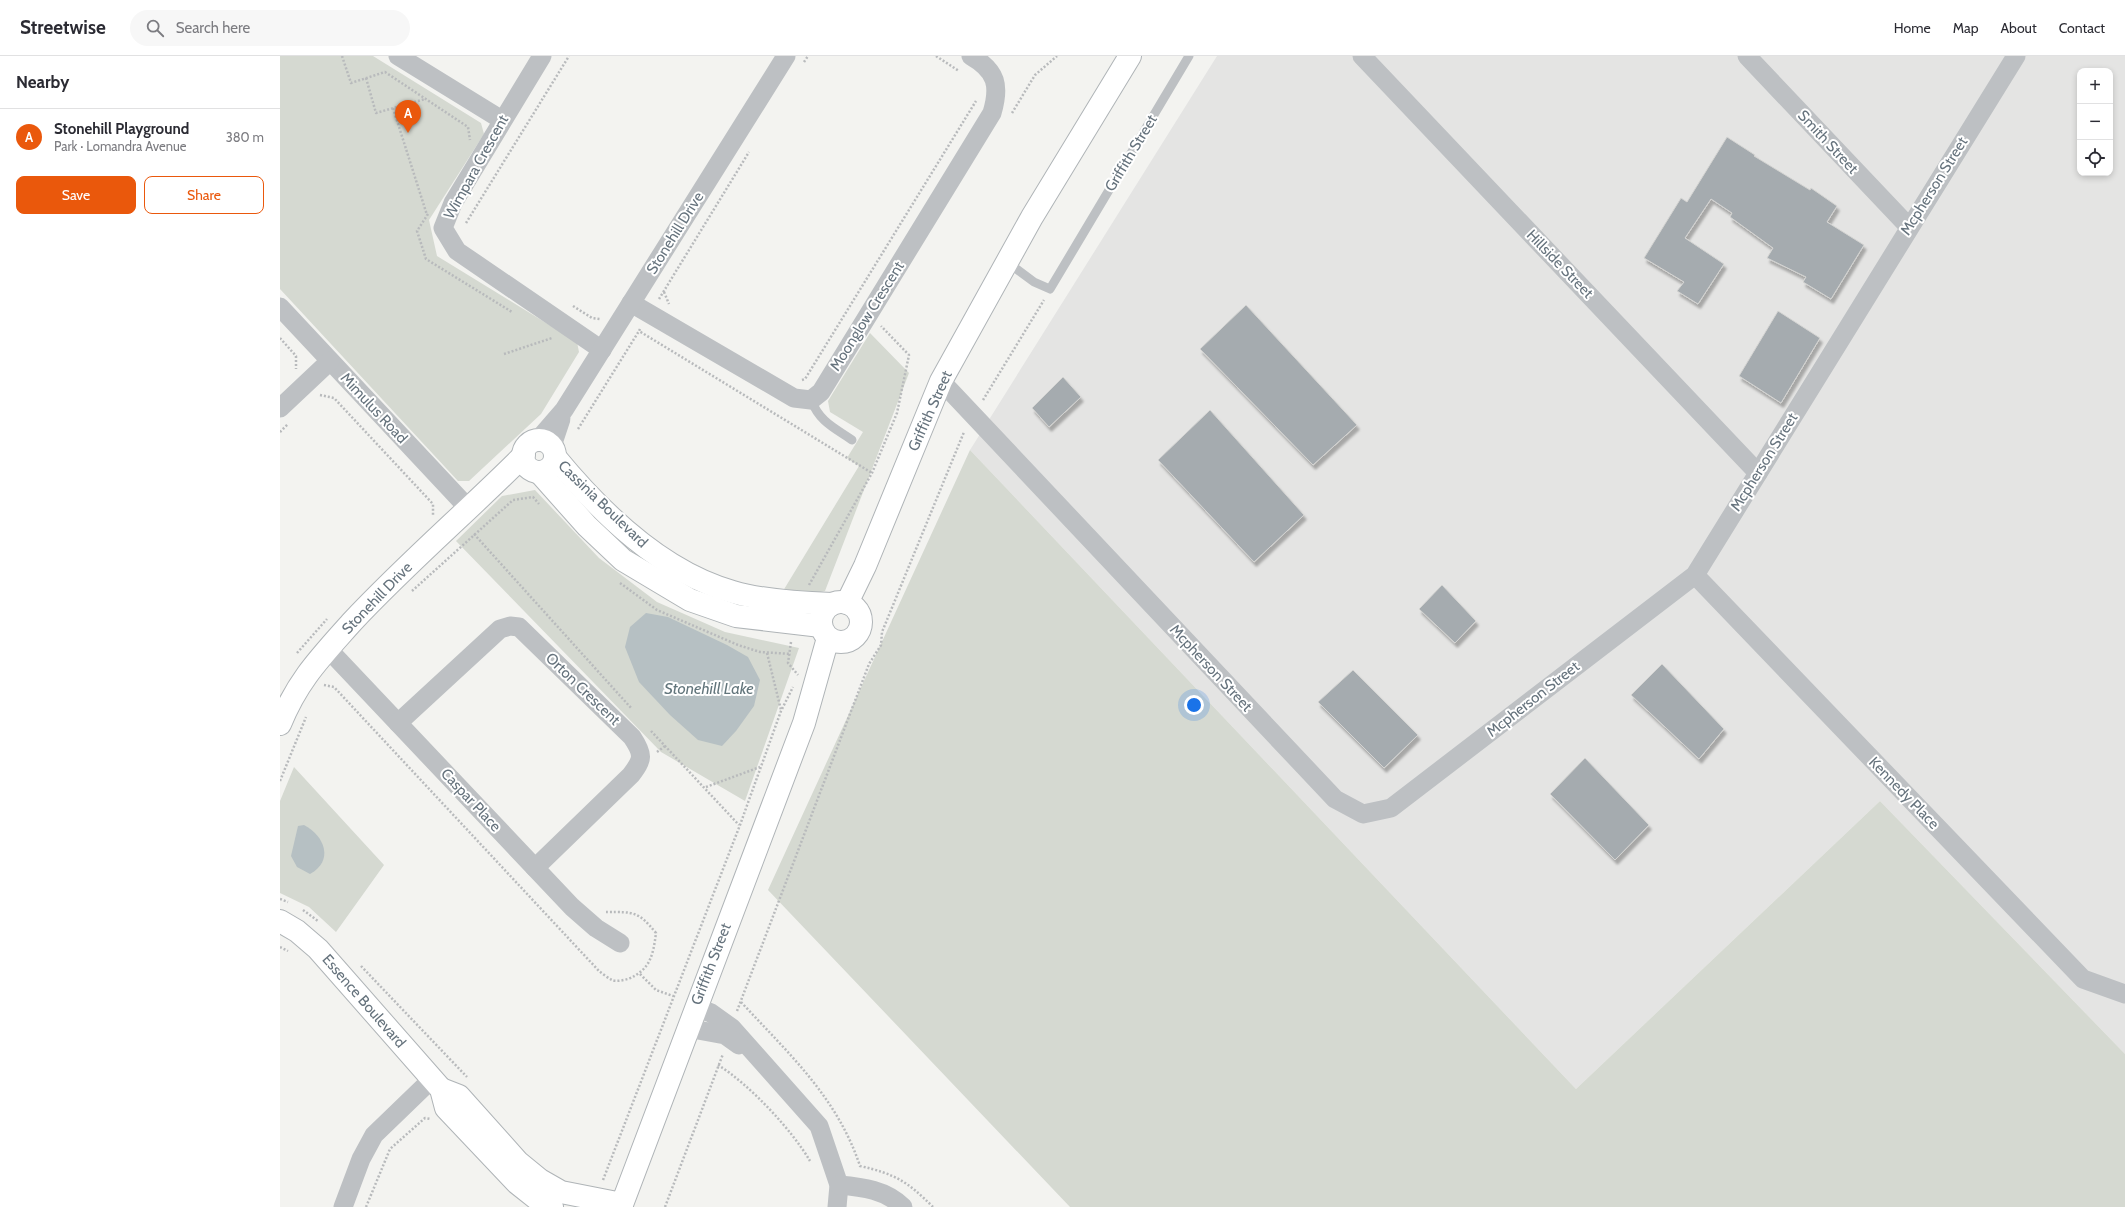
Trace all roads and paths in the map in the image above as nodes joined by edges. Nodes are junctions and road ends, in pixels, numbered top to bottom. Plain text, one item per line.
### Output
1 (398, 56) edge
2 (542, 56) edge
3 (569, 56) edge
4 (786, 56) edge
5 (808, 56) edge
6 (936, 56) edge
7 (943, 56) edge
8 (971, 56) edge
9 (1057, 56) edge
10 (1130, 56) edge
11 (1189, 56) edge
12 (1362, 56) edge
13 (1747, 56) edge
14 (2016, 56) edge
15 (941, 60) junction
16 (804, 63) dead end
17 (965, 74) dead end
18 (366, 78) dead end
19 (978, 96) dead end
20 (426, 99) dead end
21 (393, 108) junction
22 (1010, 115) dead end
23 (502, 120) junction
24 (750, 150) dead end
25 (427, 216) dead end
26 (465, 224) dead end
27 (1909, 227) junction
28 (1007, 262) junction
29 (1050, 289) junction
30 (664, 292) junction
31 (631, 303) junction
32 (572, 306) dead end
33 (280, 307) edge
34 (670, 307) dead end
35 (649, 314) junction
36 (601, 319) dead end
37 (880, 324) dead end
38 (639, 331) junction
39 (552, 337) dead end
40 (280, 338) edge
41 (602, 350) junction
42 (504, 354) dead end
43 (330, 361) junction
44 (292, 373) dead end
45 (942, 381) junction
46 (799, 382) dead end
47 (316, 399) dead end
48 (811, 400) junction
49 (972, 413) junction
50 (285, 415) edge
51 (577, 430) dead end
52 (280, 432) edge
53 (852, 440) dead end
54 (540, 457) junction
55 (1758, 472) junction
56 (872, 473) junction
57 (469, 509) junction
58 (433, 518) dead end
59 (1695, 574) junction
60 (408, 595) dead end
61 (799, 602) junction
62 (845, 605) junction
63 (329, 617) dead end
64 (792, 623) junction
65 (832, 635) junction
66 (767, 653) dead end
67 (335, 656) junction
68 (294, 658) dead end
69 (320, 689) dead end
70 (633, 711) dead end
71 (781, 711) junction
72 (307, 715) dead end
73 (398, 723) junction
74 (280, 724) edge
75 (649, 729) dead end
76 (761, 767) junction
77 (280, 781) edge
78 (706, 787) junction
79 (740, 825) junction
80 (535, 868) junction
81 (280, 899) edge
82 (298, 907) dead end
83 (286, 912) edge
84 (320, 923) dead end
85 (620, 943) dead end
86 (280, 947) edge
87 (292, 954) dead end
88 (357, 962) dead end
89 (640, 974) dead end
90 (2125, 994) edge
91 (673, 996) junction
92 (741, 1002) junction
93 (695, 1006) junction
94 (687, 1028) junction
95 (730, 1033) junction
96 (718, 1065) junction
97 (470, 1081) dead end
98 (437, 1084) junction
99 (409, 1101) junction
100 (425, 1118) junction
101 (436, 1120) dead end
102 (812, 1162) dead end
103 (602, 1183) dead end
104 (839, 1185) junction
105 (621, 1206) edge
106 (343, 1207) edge
107 (366, 1207) edge
108 (552, 1207) edge
109 (665, 1207) edge
110 (837, 1207) edge
111 (904, 1207) edge
112 (933, 1207) edge

1 - 23 street
2 - 23 street, Wimpara Crescent
3 - 26 path
4 - 31 street, Stonehill Drive
5 - 16 path
6 - 15 path
7 - 15 path
8 - 48 street, Moonglow Crescent
9 - 22 path
10 - 28 street, Griffith Street
11 - 29 lane, Griffith Street
12 - 55 street, Hillside Street
13 - 27 street, Smith Street
14 - 27 street, Mcpherson Street
15 - 17 path
18 - 21 path
19 - 46 path
20 - 21 path
21 - 25 path
23 - 41 street, Wimpara Crescent
24 - 30 path
27 - 55 street, Mcpherson Street
28 - 29 lane
28 - 45 street, Griffith Street
29 - 49 path
30 - 34 path
30 - 35 path
31 - 35 street
31 - 41 street, Stonehill Drive
32 - 36 path
33 - 43 street, Mimulus Road
35 - 38 path
35 - 48 street
37 - 56 path
38 - 51 path
38 - 56 path
39 - 42 path
40 - 44 path
41 - 54 street, Stonehill Drive
43 - 50 street
43 - 57 street, Mimulus Road
45 - 49 street, Mcpherson Street
45 - 62 street, Griffith Street
47 - 58 path
48 - 53 lane
49 - 59 street, Mcpherson Street
49 - 92 path
50 - 52 path
54 - 57 street, Stonehill Drive
54 - 61 street, Cassinia Boulevard
54 - 64 street, Cassinia Boulevard
55 - 59 street, Mcpherson Street
56 - 61 path
57 - 67 street, Stonehill Drive
59 - 90 street, Kennedy Place
60 - 70 path
61 - 62 street, Cassinia Boulevard
62 - 65 street, Griffith Street
62 - 65 street
63 - 68 path
64 - 65 street, Cassinia Boulevard
64 - 71 path
65 - 93 street, Griffith Street
66 - 71 path
67 - 69 path
67 - 73 street, Caspar Place
67 - 74 street, Stonehill Drive
71 - 76 path
72 - 77 path
73 - 80 street, Caspar Place
73 - 80 street, Orton Crescent
75 - 78 path
76 - 78 path
76 - 79 path
78 - 79 path
79 - 91 path
80 - 85 street, Caspar Place
81 - 83 path
82 - 84 path
83 - 98 street, Essence Boulevard
86 - 87 path
88 - 97 path
89 - 91 path
91 - 103 path
92 - 95 path
92 - 112 path
93 - 94 street, Griffith Street
93 - 95 street
94 - 95 street
94 - 105 street, Griffith Street
95 - 96 path
95 - 104 street
96 - 102 path
96 - 109 path
98 - 99 street
98 - 105 street, Essence Boulevard
98 - 108 street, Essence Boulevard
99 - 100 path
99 - 106 street
100 - 101 path
100 - 107 path
104 - 110 street
104 - 111 street

